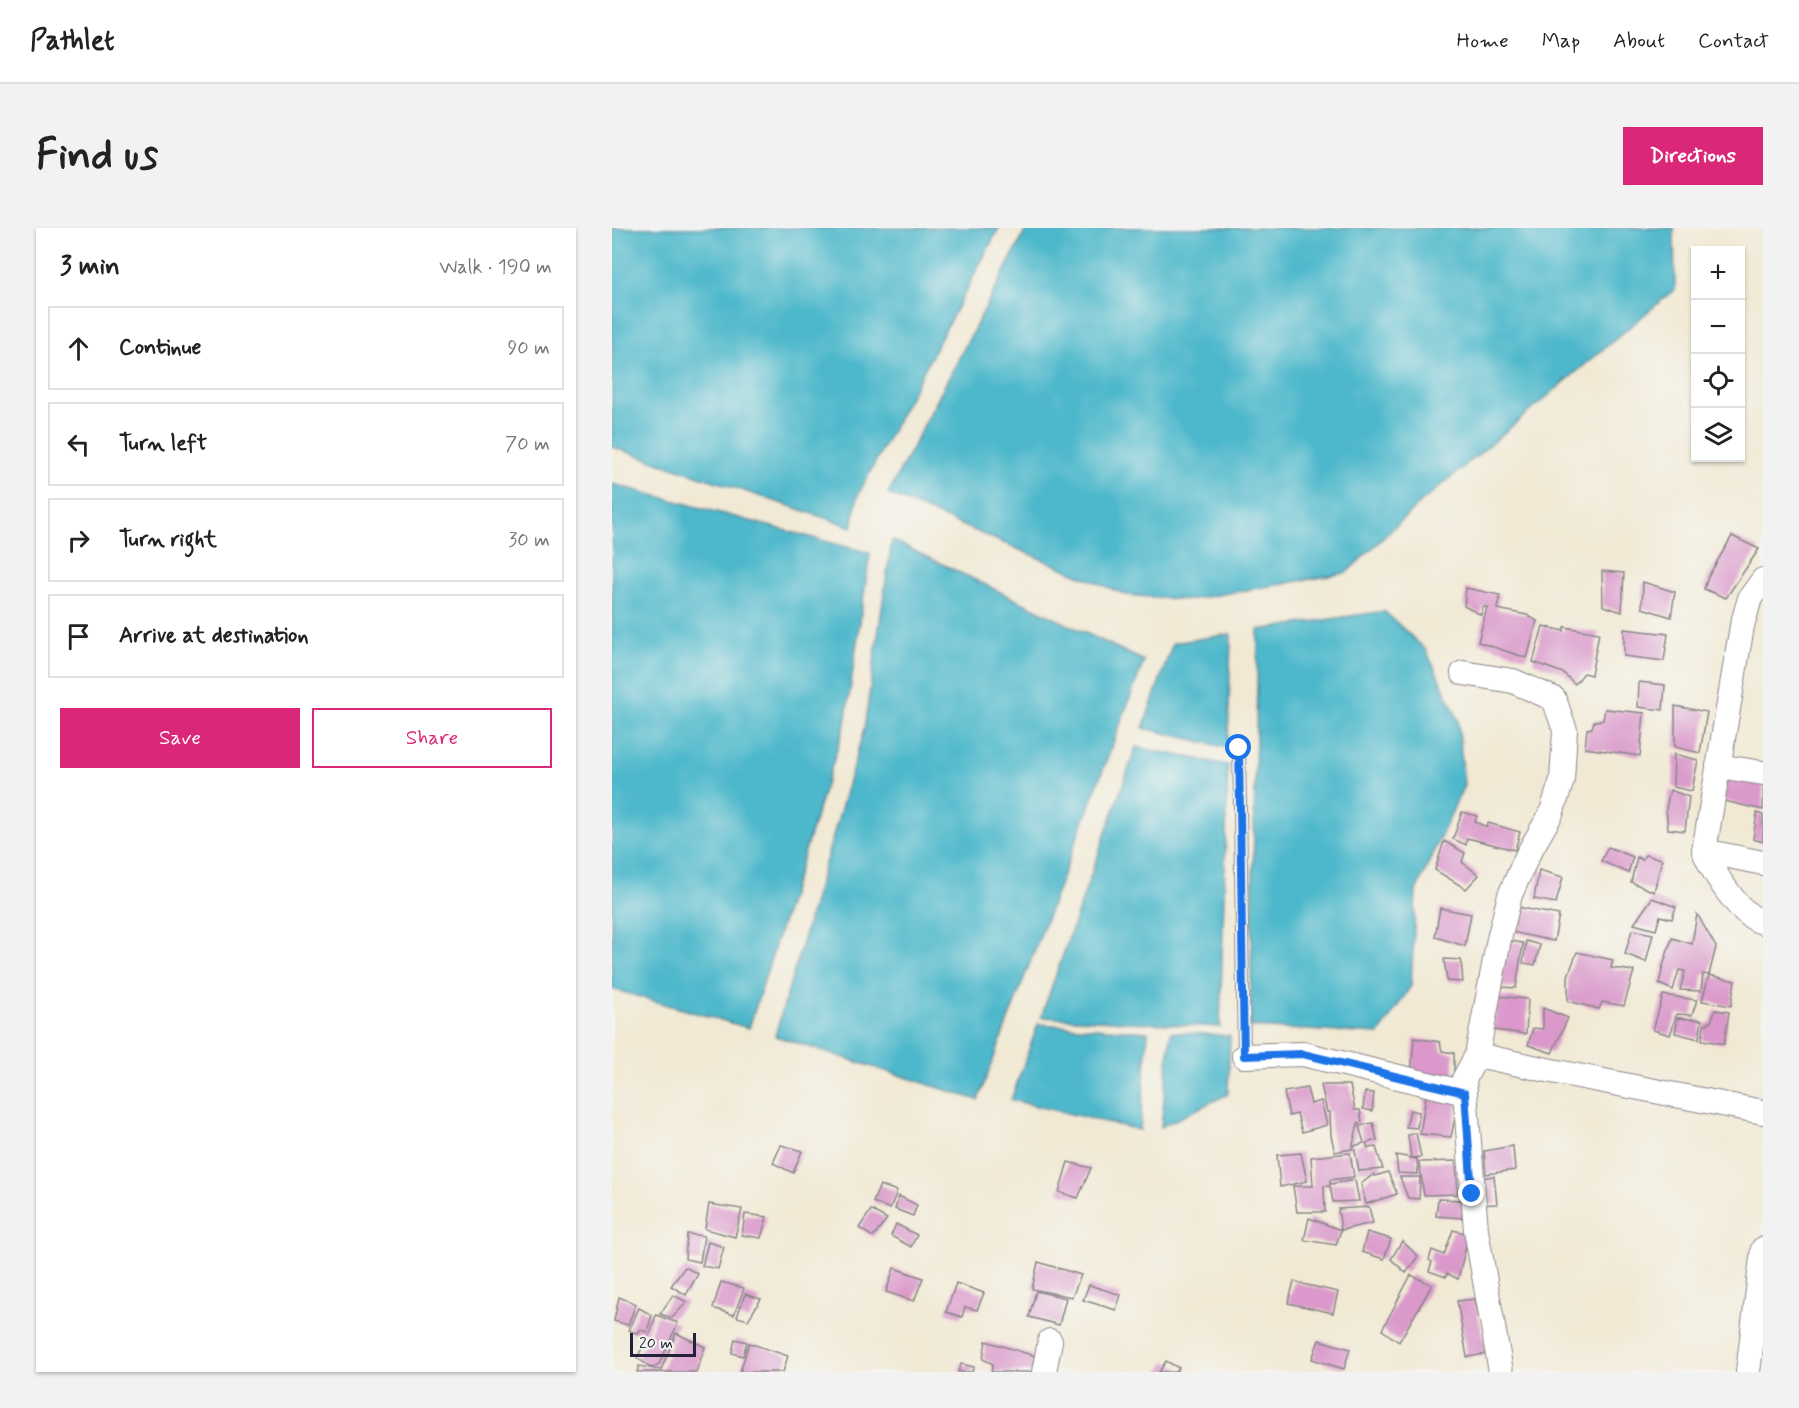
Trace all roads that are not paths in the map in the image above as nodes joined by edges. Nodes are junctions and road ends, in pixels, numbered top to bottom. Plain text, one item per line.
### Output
1 (1763, 580) edge
2 (1463, 673) dead end
3 (1239, 748) dead end
4 (1718, 766) junction
5 (1763, 773) edge
6 (1704, 851) junction
7 (1763, 863) edge
8 (1763, 922) edge
9 (1477, 1055) junction
10 (1244, 1056) joint
11 (1465, 1093) junction
12 (1763, 1113) edge
13 (1763, 1249) edge
14 (1050, 1341) dead end
15 (1044, 1372) edge
16 (1501, 1372) edge
17 (1748, 1372) edge

1 - 4 street
2 - 9 street
3 - 10 lane
4 - 5 street
4 - 6 street
6 - 7 street
6 - 8 street
9 - 11 street
9 - 12 street
10 - 11 street
11 - 16 street
13 - 17 street
14 - 15 street

